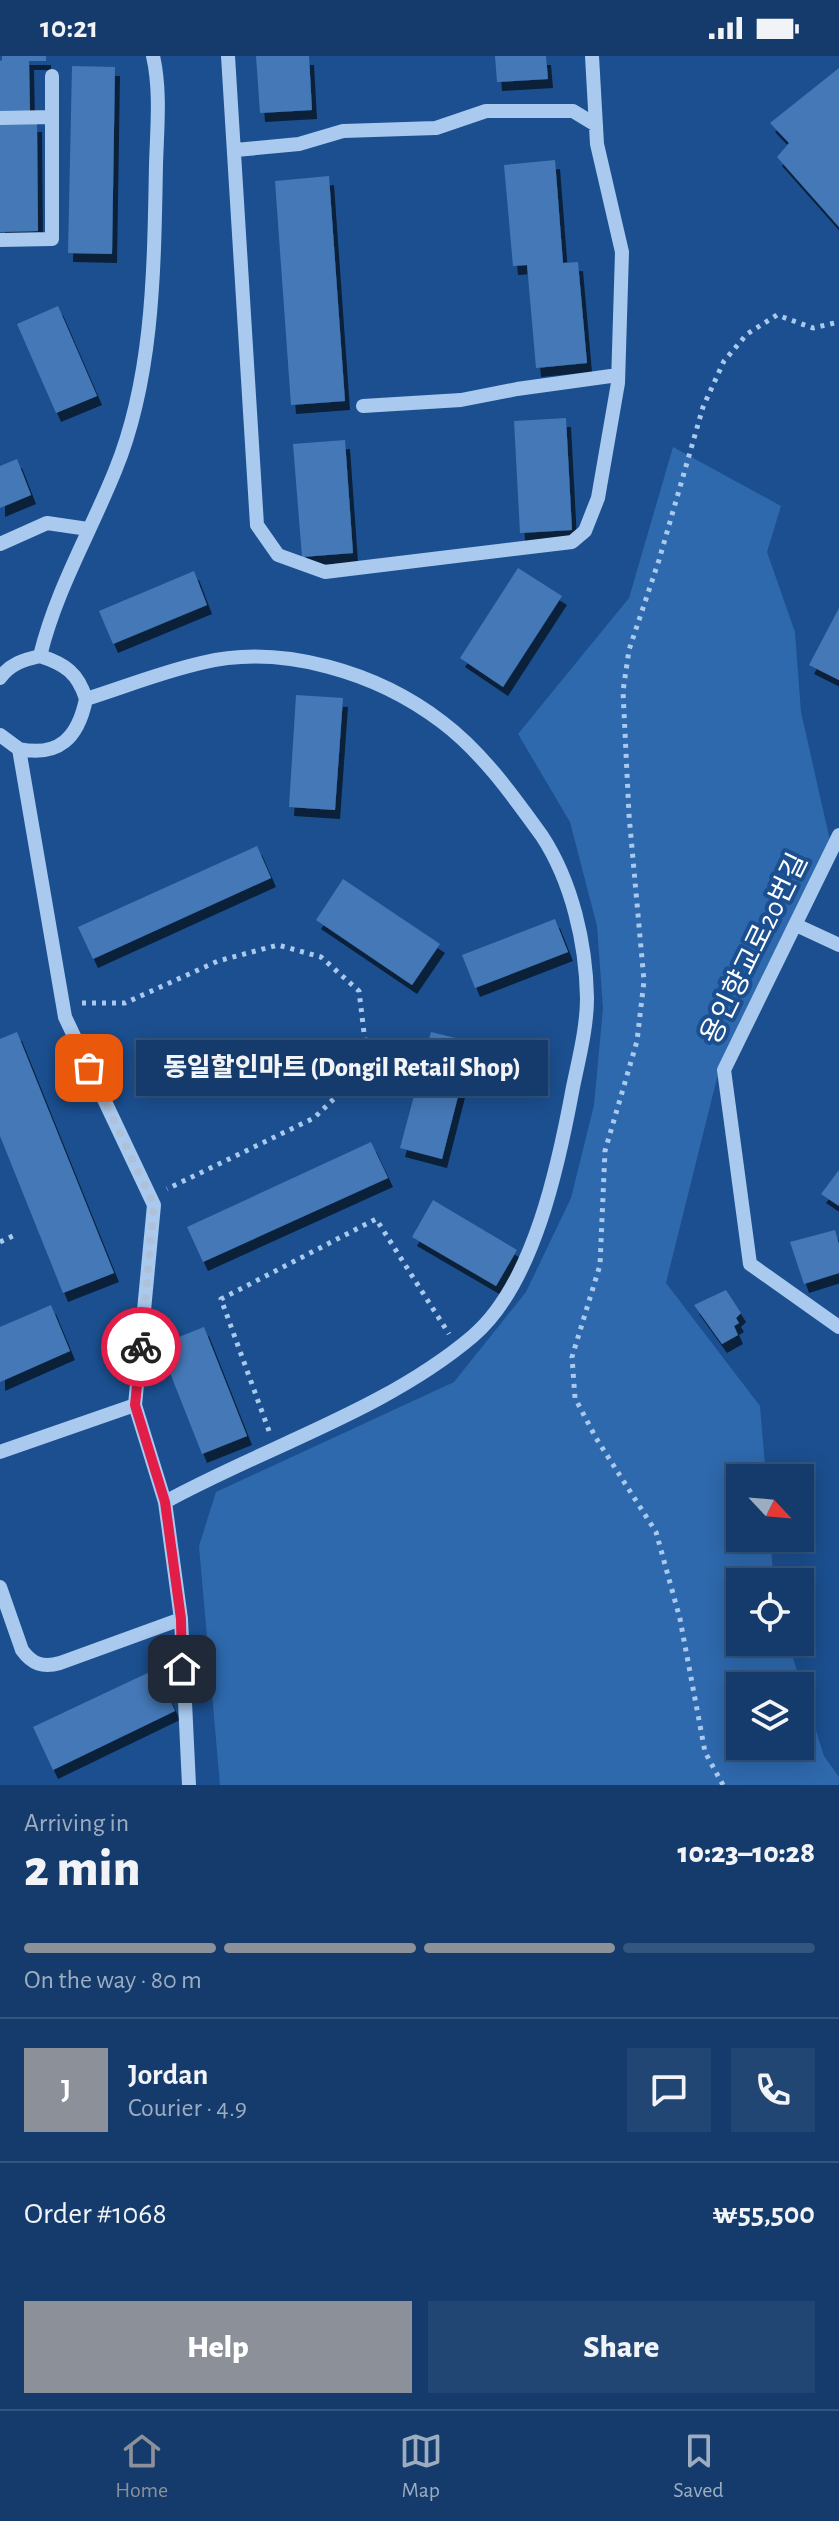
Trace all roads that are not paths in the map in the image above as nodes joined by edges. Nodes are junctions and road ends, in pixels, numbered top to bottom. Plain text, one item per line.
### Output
1 (153, 56) edge
2 (228, 56) edge
3 (592, 56) edge
4 (52, 76) dead end
5 (52, 117) junction
6 (0, 118) edge
7 (596, 125) junction
8 (236, 150) junction
9 (0, 240) edge
10 (618, 375) junction
11 (363, 406) dead end
12 (88, 529) junction
13 (0, 544) edge
14 (40, 656) junction
15 (0, 678) edge
16 (86, 699) junction
17 (0, 735) edge
18 (19, 749) junction
19 (839, 835) edge
20 (796, 925) junction
21 (839, 945) edge
22 (839, 1327) edge
23 (135, 1405) junction
24 (0, 1452) edge
25 (165, 1502) junction
26 (0, 1587) edge
27 (181, 1619) junction
28 (189, 1785) edge

1 - 12 street
2 - 8 street
3 - 7 street
4 - 5 street
5 - 6 street
5 - 9 street
7 - 8 street
7 - 10 street
8 - 10 street
10 - 11 street
12 - 13 street
12 - 14 street
14 - 15 street
14 - 16 street
16 - 18 street
16 - 25 street
17 - 18 street
18 - 23 street
19 - 20 street, 용인향교로20번길
20 - 21 street
20 - 22 street, 용인향교로20번길
23 - 24 street
23 - 25 street
25 - 27 street
26 - 27 street
27 - 28 street

